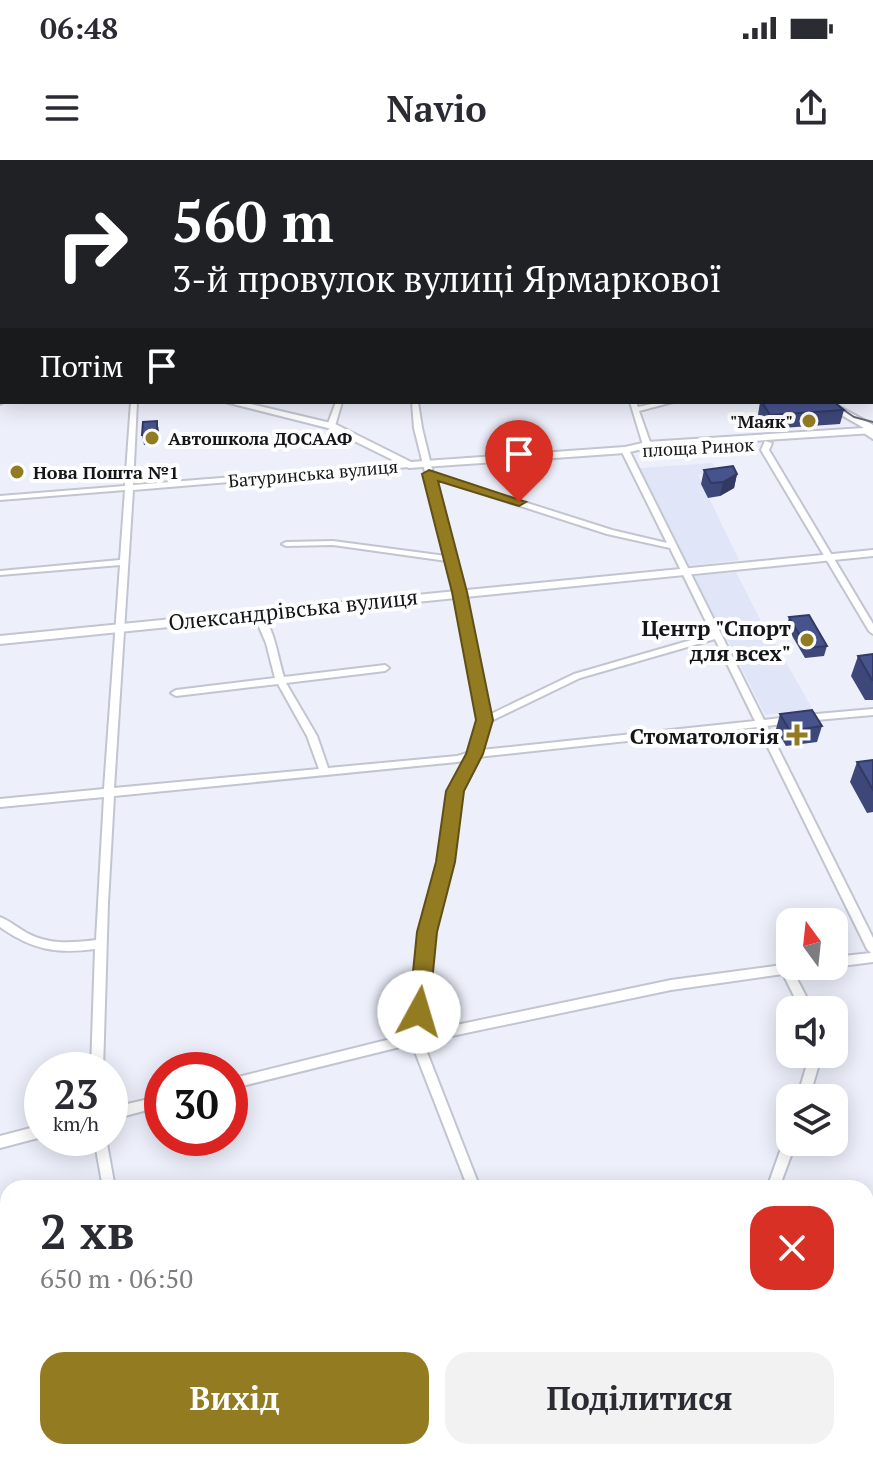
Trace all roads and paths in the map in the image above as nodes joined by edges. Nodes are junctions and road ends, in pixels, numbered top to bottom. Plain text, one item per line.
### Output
1 (134, 404) edge
2 (238, 404) edge
3 (338, 404) edge
4 (415, 404) edge
5 (827, 404) edge
6 (634, 406) edge
7 (331, 426) junction
8 (872, 433) edge
9 (768, 443) junction
10 (647, 445) junction
11 (625, 450) junction
12 (409, 465) junction
13 (428, 469) junction
14 (129, 488) junction
15 (0, 498) edge
16 (286, 544) dead end
17 (674, 547) junction
18 (873, 553) edge
19 (827, 556) junction
20 (451, 559) junction
21 (122, 562) junction
22 (685, 570) junction
23 (0, 573) edge
24 (459, 592) junction
25 (257, 613) junction
26 (120, 627) junction
27 (873, 631) edge
28 (717, 636) junction
29 (0, 640) edge
30 (385, 668) dead end
31 (280, 680) junction
32 (176, 693) dead end
33 (873, 712) edge
34 (485, 720) junction
35 (760, 722) junction
36 (475, 754) junction
37 (324, 771) junction
38 (107, 791) junction
39 (0, 803) edge
40 (0, 921) edge
41 (99, 944) junction
42 (873, 949) edge
43 (873, 957) edge
44 (848, 960) edge
45 (776, 970) edge
46 (416, 1038) junction
47 (97, 1052) edge
48 (248, 1080) edge
49 (24, 1136) edge
50 (0, 1142) edge
51 (103, 1156) edge
52 (784, 1156) edge
53 (108, 1180) edge
54 (471, 1180) edge
55 (776, 1180) edge

1 - 14 street
2 - 7 main road
3 - 7 street
4 - 13 street
5 - 8 main road
6 - 10 street
7 - 12 main road
8 - 9 main road, площа Ринок
8 - 10 main road, площа Ринок
9 - 11 main road, площа Ринок
9 - 19 street
10 - 11 main road, площа Ринок
11 - 13 main road, Батуринська вулиця
11 - 17 street
12 - 13 main road, Батуринська вулиця
12 - 14 street, Батуринська вулиця
13 - 17 street
13 - 20 street
14 - 15 street, Батуринська вулиця
14 - 21 street
16 - 20 street
17 - 22 street
18 - 19 main road, Олександрівська вулиця
19 - 22 main road, Олександрівська вулиця
19 - 27 street
20 - 24 street
21 - 23 street
21 - 26 street
22 - 24 main road, Олександрівська вулиця
22 - 28 street
24 - 25 main road, Олександрівська вулиця
24 - 34 street
25 - 26 main road, Олександрівська вулиця
25 - 31 street
26 - 29 main road, Олександрівська вулиця
26 - 38 street
28 - 34 street
28 - 35 street
30 - 31 street
31 - 32 street
31 - 37 street
33 - 35 street
34 - 36 street
35 - 36 street
35 - 42 street
36 - 37 street
36 - 46 street
37 - 38 street
38 - 39 street
38 - 41 street
40 - 41 street
41 - 47 street
43 - 44 street
45 - 46 street
46 - 48 street
46 - 54 street
49 - 50 street
51 - 53 street
52 - 55 street

